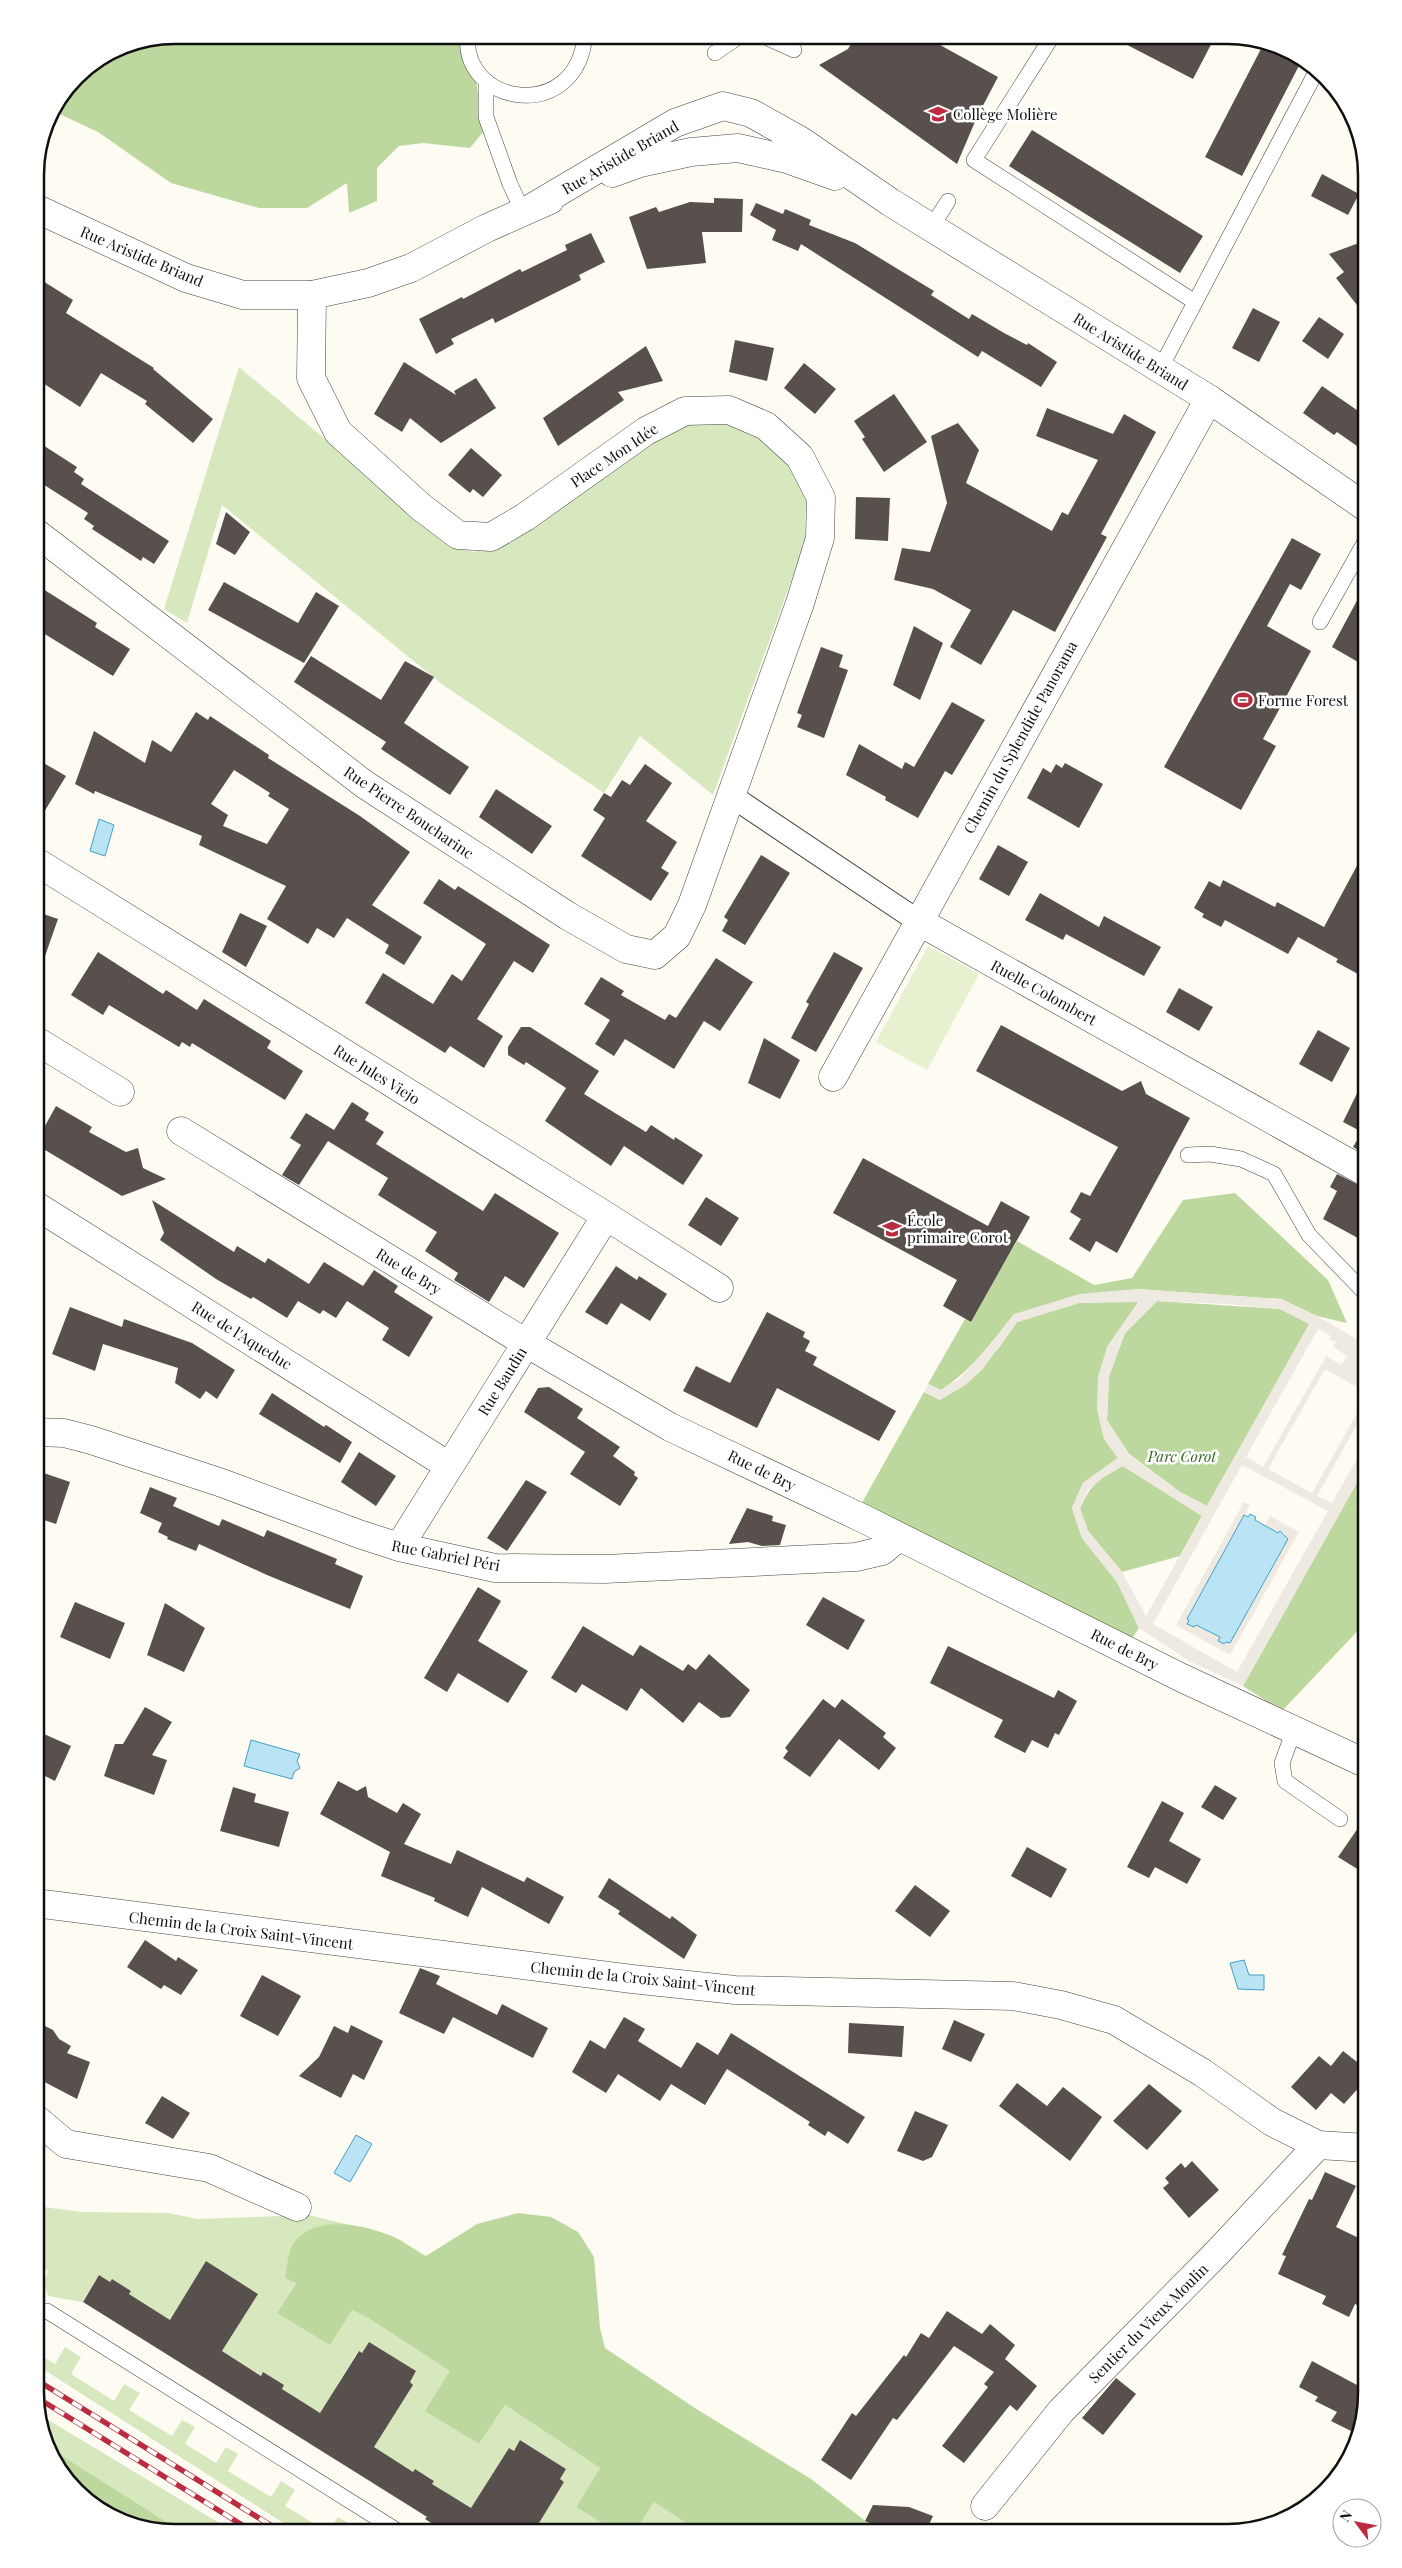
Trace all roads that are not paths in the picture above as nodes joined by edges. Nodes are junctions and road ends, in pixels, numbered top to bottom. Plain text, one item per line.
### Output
1 (469, 44) edge
2 (584, 44) edge
3 (729, 44) edge
4 (781, 44) edge
5 (1047, 44) edge
6 (794, 50) dead end
7 (716, 54) dead end
8 (1314, 77) edge
9 (486, 81) junction
10 (948, 201) dead end
11 (890, 202) junction
12 (528, 209) junction
13 (44, 212) edge
14 (931, 228) junction
15 (312, 296) junction
16 (1195, 302) junction
17 (1160, 369) junction
18 (1209, 399) junction
19 (1358, 502) edge
20 (44, 539) edge
21 (1358, 554) edge
22 (1320, 622) dead end
23 (730, 795) junction
24 (44, 867) edge
25 (918, 921) junction
26 (44, 1046) edge
27 (833, 1077) dead end
28 (120, 1092) dead end
29 (181, 1131) dead end
30 (1188, 1154) dead end
31 (1358, 1168) edge
32 (44, 1211) edge
33 (606, 1216) junction
34 (1358, 1285) edge
35 (719, 1288) dead end
36 (526, 1343) junction
37 (44, 1432) edge
38 (449, 1466) junction
39 (899, 1537) junction
40 (399, 1547) junction
41 (1294, 1730) junction
42 (1358, 1760) edge
43 (1340, 1819) dead end
44 (44, 1905) edge
45 (44, 2126) edge
46 (1318, 2145) junction
47 (1358, 2147) edge
48 (297, 2207) dead end
49 (44, 2312) edge
50 (985, 2506) dead end
51 (387, 2524) edge

1 - 9 lane
2 - 9 lane
3 - 7 lane
4 - 6 lane
5 - 16 lane
8 - 16 lane
9 - 12 lane
10 - 14 lane
11 - 12 street, Rue Aristide Briand
11 - 12 street, Rue Aristide Briand
11 - 14 street, Rue Aristide Briand
12 - 15 street, Rue Aristide Briand
13 - 15 street, Rue Aristide Briand
14 - 17 street, Rue Aristide Briand
15 - 23 street, Place Mon Idée
16 - 17 lane
17 - 18 street, Rue Aristide Briand
18 - 19 street, Rue Aristide Briand
18 - 25 street, Chemin du Splendide Panorama
20 - 23 street, Rue Pierre Boucharinc
21 - 22 lane
23 - 25 street, Ruelle Colombert
24 - 33 street, Rue Jules Viejo
25 - 27 street, Chemin du Splendide Panorama
25 - 31 street, Ruelle Colombert
26 - 28 street
29 - 36 street, Rue de Bry
30 - 34 lane
32 - 38 street, Rue de l'Aqueduc
33 - 35 street, Rue Jules Viejo
33 - 36 street, Rue Baudin
36 - 38 street, Rue Baudin
36 - 39 street, Rue de Bry
37 - 40 street, Rue Gabriel Péri
38 - 40 street, Rue Baudin
39 - 40 street, Rue Gabriel Péri
39 - 41 street, Rue de Bry
41 - 42 street, Rue de Bry
41 - 43 lane
44 - 46 street, Chemin de la Croix Saint-Vincent
45 - 48 street
46 - 47 street, Chemin de la Croix Saint-Vincent
46 - 50 street, Sentier du Vieux Moulin
49 - 51 lane

